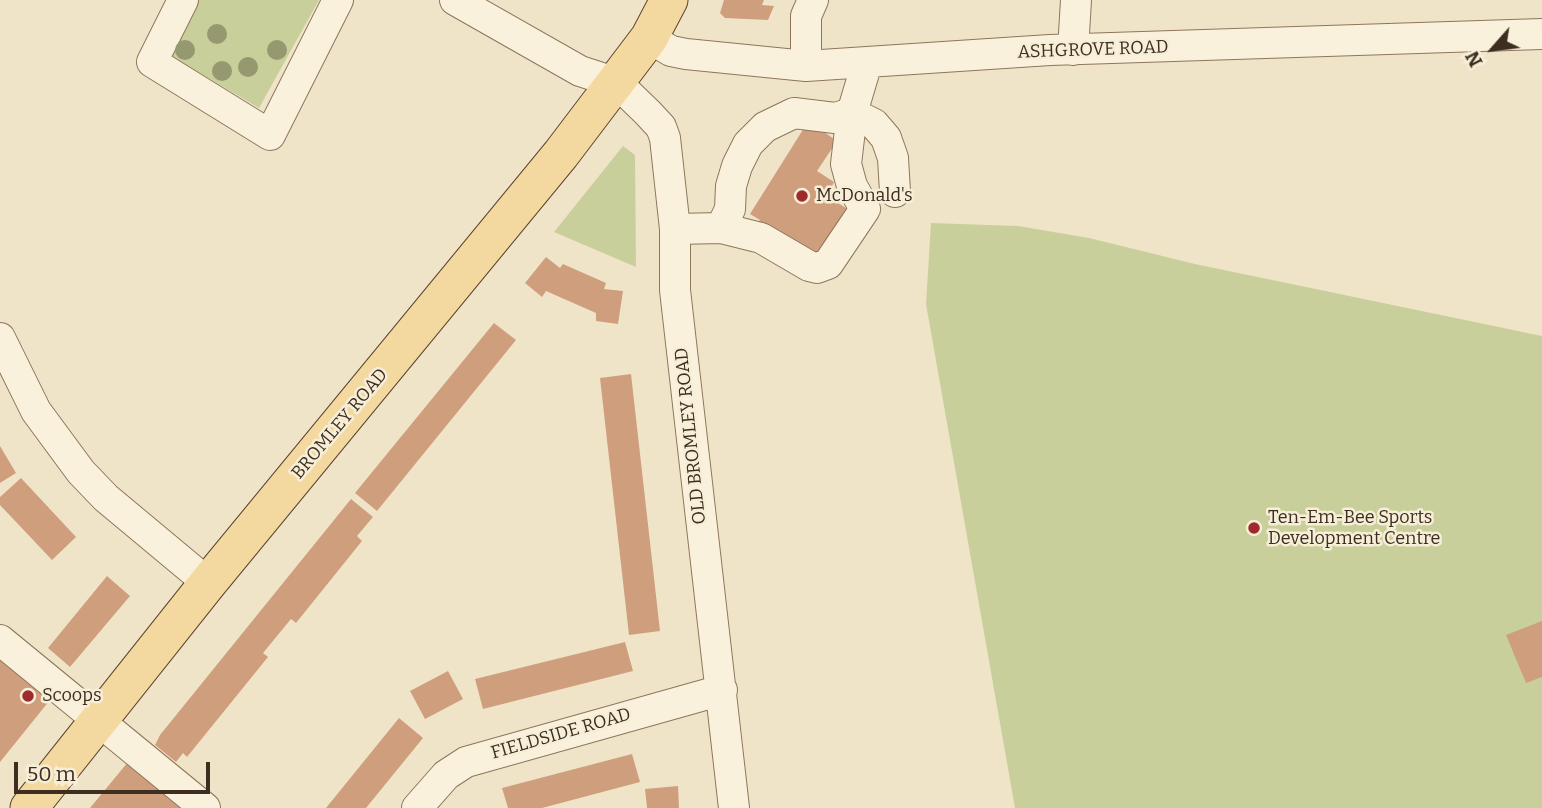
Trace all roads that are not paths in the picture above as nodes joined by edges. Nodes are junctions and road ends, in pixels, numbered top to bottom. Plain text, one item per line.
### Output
1 (183, 0) edge
2 (338, 0) edge
3 (455, 0) edge
4 (669, 0) edge
5 (813, 0) edge
6 (1076, 0) edge
7 (1542, 34) edge
8 (649, 38) junction
9 (1073, 50) junction
10 (867, 63) junction
11 (806, 66) junction
12 (617, 83) junction
13 (850, 123) junction
14 (895, 192) dead end
15 (721, 228) junction
16 (675, 229) junction
17 (0, 338) edge
18 (208, 583) junction
19 (0, 639) edge
20 (722, 690) junction
21 (100, 722) junction
22 (29, 808) edge
23 (205, 808) edge
24 (416, 808) edge
25 (734, 808) edge

1 - 2 street
3 - 12 street
4 - 8 main road, BROMLEY ROAD
5 - 11 street
6 - 9 street
7 - 9 street, ASHGROVE ROAD
8 - 11 street, ASHGROVE ROAD
8 - 12 main road, BROMLEY ROAD
9 - 10 street, ASHGROVE ROAD
10 - 11 street, ASHGROVE ROAD
10 - 13 street
12 - 16 street, OLD BROMLEY ROAD
12 - 18 main road, BROMLEY ROAD
13 - 14 street
13 - 15 street
13 - 15 street
15 - 16 street
16 - 20 street, OLD BROMLEY ROAD
17 - 18 street
18 - 21 main road, BROMLEY ROAD
19 - 21 street
20 - 24 street, FIELDSIDE ROAD
20 - 25 street, OLD BROMLEY ROAD
21 - 22 main road, BROMLEY ROAD
21 - 23 street

